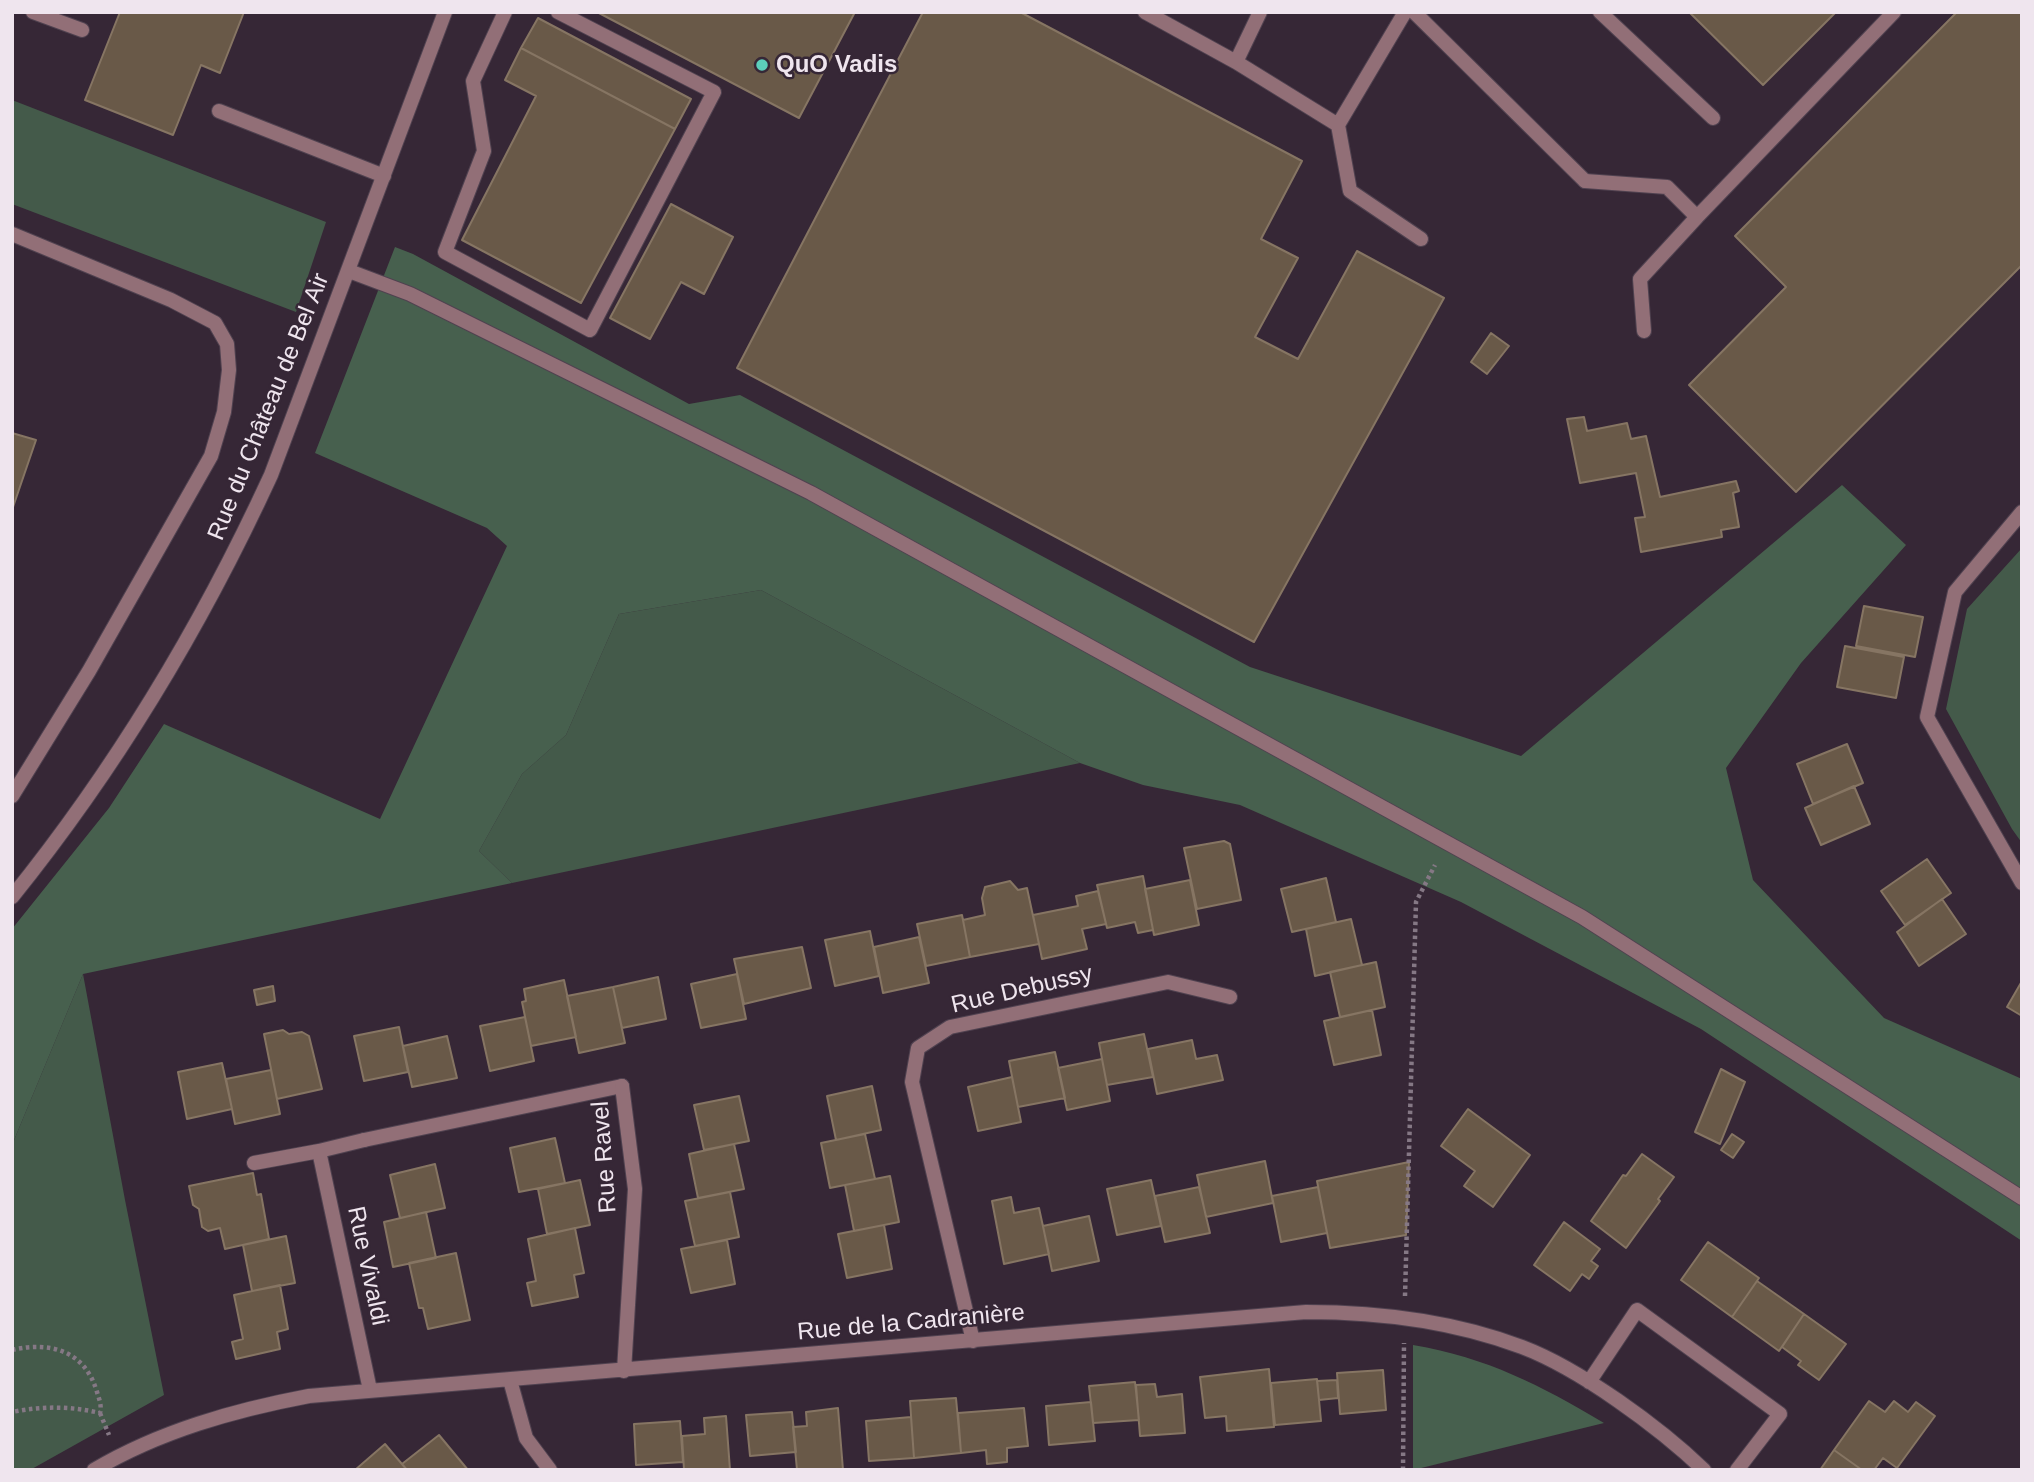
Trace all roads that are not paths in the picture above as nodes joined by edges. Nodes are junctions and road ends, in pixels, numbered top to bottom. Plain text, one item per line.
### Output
1 (33, 12) edge
2 (446, 12) edge
3 (505, 12) edge
4 (558, 12) edge
5 (1145, 12) edge
6 (1260, 12) edge
7 (1405, 12) edge
8 (1414, 12) edge
9 (1600, 12) edge
10 (1894, 12) edge
11 (82, 30) dead end
12 (1236, 62) junction
13 (219, 111) dead end
14 (1713, 118) dead end
15 (1338, 125) junction
16 (384, 176) junction
17 (1696, 218) junction
18 (12, 234) edge
19 (1421, 239) dead end
20 (349, 271) junction
21 (1644, 331) dead end
22 (2022, 512) edge
23 (12, 796) edge
24 (2022, 883) edge
25 (12, 897) edge
26 (1230, 997) dead end
27 (319, 1151) junction
28 (254, 1163) dead end
29 (2022, 1198) edge
30 (973, 1341) junction
31 (624, 1371) junction
32 (509, 1380) junction
33 (1590, 1382) junction
34 (370, 1390) junction
35 (93, 1470) edge
36 (550, 1470) edge
37 (1704, 1470) edge
38 (1737, 1470) edge

1 - 11 street
2 - 16 street, Rue du Château de Bel Air
3 - 4 street
5 - 12 street
6 - 12 street
7 - 15 street
8 - 17 street
9 - 14 street
10 - 17 street
12 - 15 street
13 - 16 street
15 - 19 street
16 - 20 street, Rue du Château de Bel Air
17 - 21 street
18 - 23 street
20 - 25 street, Rue du Château de Bel Air
20 - 29 street
22 - 24 street
26 - 30 street, Rue Debussy
27 - 28 street
27 - 31 street, Rue Ravel
27 - 34 street, Rue Vivaldi
30 - 31 street, Rue de la Cadranière
30 - 33 street, Rue de la Cadranière
31 - 32 street, Rue de la Cadranière
32 - 34 street, Rue de la Cadranière
32 - 36 street
33 - 37 street, Rue de la Cadranière
33 - 38 street
34 - 35 street, Rue de la Cadranière

